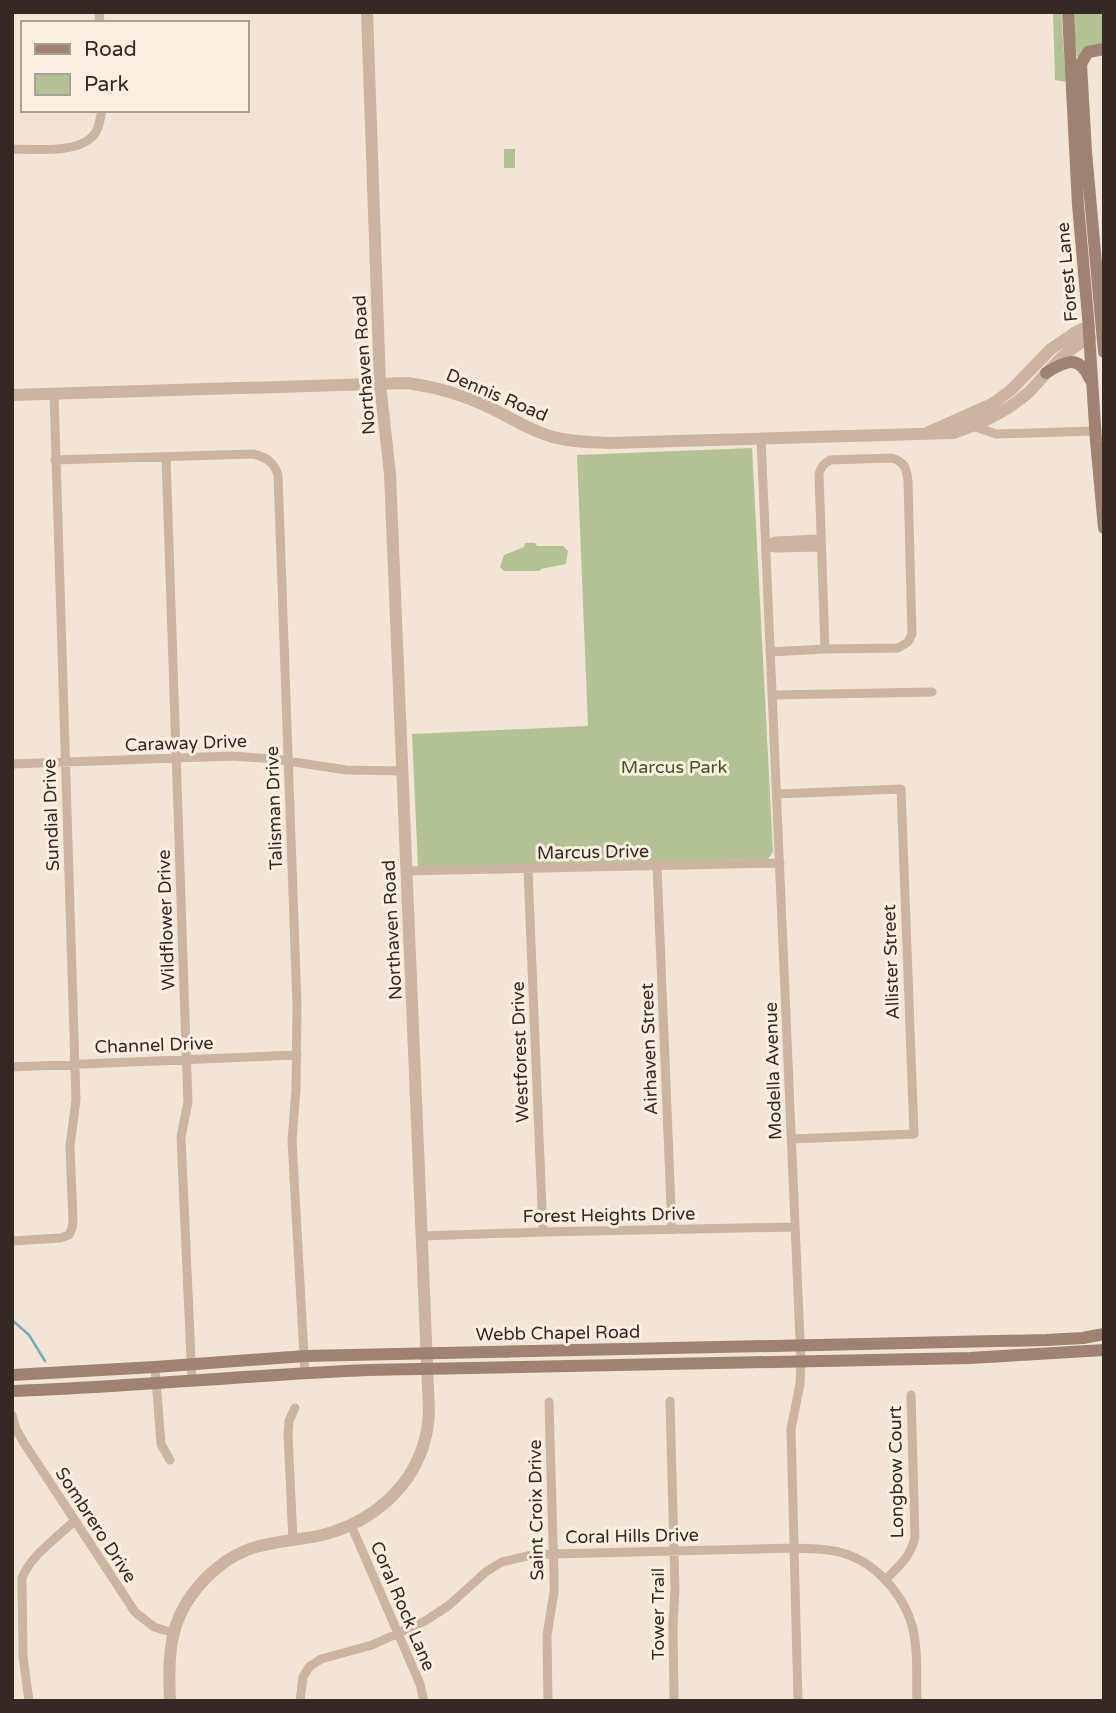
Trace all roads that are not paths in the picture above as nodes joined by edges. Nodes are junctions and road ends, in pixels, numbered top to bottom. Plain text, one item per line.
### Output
1 (367, 12) edge
2 (1068, 12) edge
3 (1104, 49) edge
4 (1077, 85) junction
5 (102, 112) edge
6 (12, 149) edge
7 (1101, 298) edge
8 (1098, 329) edge
9 (1104, 352) edge
10 (1046, 373) junction
11 (380, 384) junction
12 (1092, 385) junction
13 (54, 394) junction
14 (12, 395) edge
15 (1007, 401) junction
16 (973, 426) junction
17 (1095, 431) junction
18 (925, 433) junction
19 (761, 438) junction
20 (166, 457) junction
21 (55, 460) junction
22 (1101, 469) edge
23 (1104, 528) edge
24 (821, 543) junction
25 (766, 546) junction
26 (825, 649) junction
27 (771, 652) junction
28 (932, 692) dead end
29 (773, 695) junction
30 (176, 758) junction
31 (288, 761) junction
32 (65, 763) junction
33 (12, 765) edge
34 (402, 771) junction
35 (777, 794) junction
36 (780, 863) junction
37 (657, 867) junction
38 (528, 870) junction
39 (407, 871) junction
40 (297, 1055) junction
41 (187, 1060) junction
42 (75, 1064) junction
43 (12, 1067) edge
44 (792, 1139) junction
45 (795, 1227) junction
46 (673, 1230) junction
47 (543, 1232) junction
48 (423, 1236) junction
49 (12, 1241) edge
50 (1104, 1334) edge
51 (1046, 1340) junction
52 (800, 1346) junction
53 (1104, 1350) edge
54 (427, 1354) junction
55 (1048, 1354) junction
56 (305, 1356) junction
57 (801, 1362) junction
58 (191, 1364) junction
59 (155, 1367) junction
60 (428, 1370) junction
61 (305, 1373) junction
62 (12, 1375) edge
63 (192, 1381) junction
64 (156, 1384) junction
65 (12, 1391) edge
66 (911, 1395) dead end
67 (670, 1401) dead end
68 (549, 1402) dead end
69 (295, 1408) dead end
70 (12, 1415) edge
71 (170, 1460) dead end
72 (74, 1521) junction
73 (351, 1525) junction
74 (293, 1541) junction
75 (794, 1548) junction
76 (674, 1550) junction
77 (553, 1554) junction
78 (885, 1580) junction
79 (174, 1633) junction
80 (398, 1634) junction
81 (29, 1701) edge
82 (170, 1701) edge
83 (300, 1701) edge
84 (424, 1701) edge
85 (548, 1701) edge
86 (674, 1701) edge
87 (797, 1701) edge
88 (917, 1701) edge

1 - 11 street, Northaven Road
2 - 4 main road, Forest Lane
3 - 4 main road
4 - 7 main road, Forest Lane
4 - 8 main road, Forest Lane
5 - 6 street
7 - 8 main road, Forest Lane
8 - 9 main road, Forest Lane
8 - 10 street
8 - 12 main road, Forest Lane
8 - 15 street
10 - 12 main road
10 - 15 street
11 - 13 street, Dennis Road
11 - 19 street, Dennis Road
11 - 34 street, Northaven Road
12 - 17 main road, Forest Lane
13 - 14 street, Dennis Road
13 - 21 street, Sundial Drive
15 - 16 street, Dennis Road
15 - 18 street
16 - 17 street
16 - 18 street, Dennis Road
17 - 22 main road, Forest Lane
18 - 19 street, Dennis Road
19 - 25 street, Modella Avenue
20 - 21 street, Talisman Drive
20 - 30 street, Wildflower Drive
20 - 31 street, Talisman Drive
21 - 32 street, Sundial Drive
22 - 23 main road, Forest Lane
24 - 25 street
24 - 26 street
24 - 26 street
25 - 27 street, Modella Avenue
26 - 27 street
27 - 29 street, Modella Avenue
28 - 29 street
29 - 35 street, Modella Avenue
30 - 31 street, Caraway Drive
30 - 32 street, Caraway Drive
30 - 41 street, Wildflower Drive
31 - 34 street, Caraway Drive
31 - 40 street, Talisman Drive
32 - 33 street, Caraway Drive
32 - 42 street, Sundial Drive
34 - 39 street, Northaven Road
35 - 36 street, Modella Avenue
35 - 44 street, Allister Street
36 - 37 street, Marcus Drive
36 - 44 street, Modella Avenue
37 - 38 street, Marcus Drive
37 - 46 street, Airhaven Street
38 - 39 street, Marcus Drive
38 - 47 street, Westforest Drive
39 - 48 street, Northaven Road
40 - 41 street, Channel Drive
40 - 56 street, Talisman Drive
41 - 42 street, Channel Drive
41 - 58 street, Wildflower Drive
42 - 43 street, Channel Drive
42 - 49 street, Sundial Drive
44 - 45 street, Modella Avenue
45 - 46 street, Forest Heights Drive
45 - 52 street, Modella Avenue
46 - 47 street, Forest Heights Drive
47 - 48 street, Forest Heights Drive
48 - 54 street, Northaven Road
50 - 51 main road, Webb Chapel Road
51 - 52 main road, Webb Chapel Road
51 - 55 main road
52 - 54 main road, Webb Chapel Road
52 - 57 street, Modella Avenue
53 - 55 main road, Webb Chapel Road
54 - 56 main road, Webb Chapel Road
54 - 60 street, Northaven Road
55 - 57 main road, Webb Chapel Road
56 - 58 main road, Webb Chapel Road
56 - 61 street, Talisman Drive
57 - 60 main road, Webb Chapel Road
57 - 75 street, Modella Avenue
58 - 59 main road, Webb Chapel Road
58 - 63 street, Wildflower Drive
59 - 62 main road, Webb Chapel Road
59 - 64 street
60 - 61 main road, Webb Chapel Road
60 - 73 street, Northaven Road
61 - 63 main road, Webb Chapel Road
63 - 64 main road, Webb Chapel Road
64 - 65 main road, Webb Chapel Road
64 - 71 street
66 - 78 street, Longbow Court
67 - 76 street, Tower Trail
68 - 77 street, Saint Croix Drive
69 - 74 street
70 - 72 street, Sombrero Drive
72 - 79 street, Sombrero Drive
72 - 81 street
73 - 74 street, Northaven Road
73 - 80 street, Coral Rock Lane
74 - 79 street, Northaven Road
75 - 76 street, Coral Hills Drive
75 - 78 street, Coral Hills Drive
75 - 87 street, Modella Avenue
76 - 77 street, Coral Hills Drive
76 - 86 street, Tower Trail
77 - 80 street, Coral Hills Drive
77 - 85 street, Saint Croix Drive
78 - 88 street, Coral Hills Drive
79 - 82 street, Northaven Road
80 - 83 street, Coral Hills Drive
80 - 84 street, Coral Rock Lane

